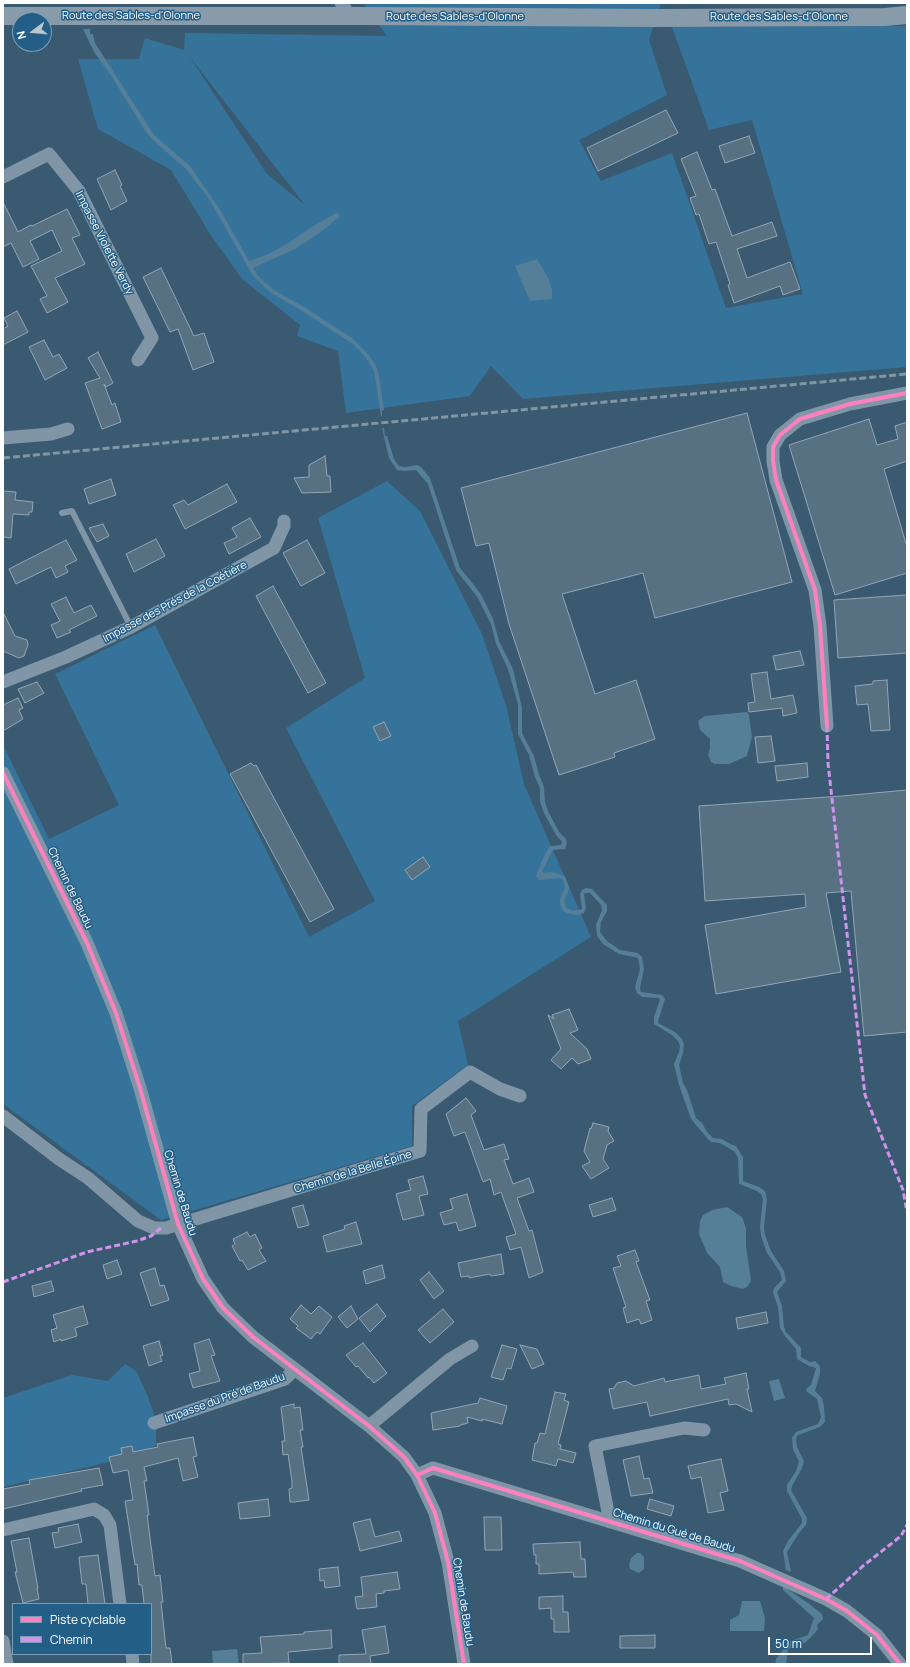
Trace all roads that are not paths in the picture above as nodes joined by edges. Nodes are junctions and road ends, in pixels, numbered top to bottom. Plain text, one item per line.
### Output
1 (343, 10) edge
2 (907, 15) edge
3 (3, 16) edge
4 (3, 177) edge
5 (138, 360) dead end
6 (907, 393) edge
7 (68, 429) dead end
8 (3, 438) edge
9 (62, 513) dead end
10 (284, 521) dead end
11 (131, 627) junction
12 (3, 682) edge
13 (827, 726) dead end
14 (3, 772) edge
15 (520, 1096) dead end
16 (3, 1116) edge
17 (178, 1224) junction
18 (472, 1346) dead end
19 (294, 1370) junction
20 (154, 1423) dead end
21 (369, 1426) junction
22 (704, 1430) dead end
23 (417, 1475) junction
24 (610, 1522) junction
25 (3, 1530) edge
26 (120, 1603) edge
27 (3, 1642) edge
28 (7, 1664) edge
29 (464, 1664) edge
30 (900, 1664) edge

1 - 2 main road, Route des Sables-d'Olonne
1 - 3 main road, Route des Sables-d'Olonne
4 - 5 street, Impasse Violette Verdy
6 - 13 street
7 - 8 street
9 - 11 lane
10 - 11 street, Impasse des Prés de la Coétière
11 - 12 street, Impasse des Prés de la Coétière
14 - 17 street, Chemin de Baudu
15 - 17 street, Chemin de la Belle Épine
16 - 17 street
17 - 19 street, Chemin de Baudu
18 - 21 street
19 - 20 street, Impasse du Pré de Baudu
19 - 21 street, Chemin de Baudu
21 - 23 street, Chemin de Baudu
22 - 24 street
23 - 24 street, Chemin du Gué de Baudu
23 - 29 street, Chemin de Baudu
24 - 30 street, Chemin du Gué de Baudu
25 - 26 street
27 - 28 street

